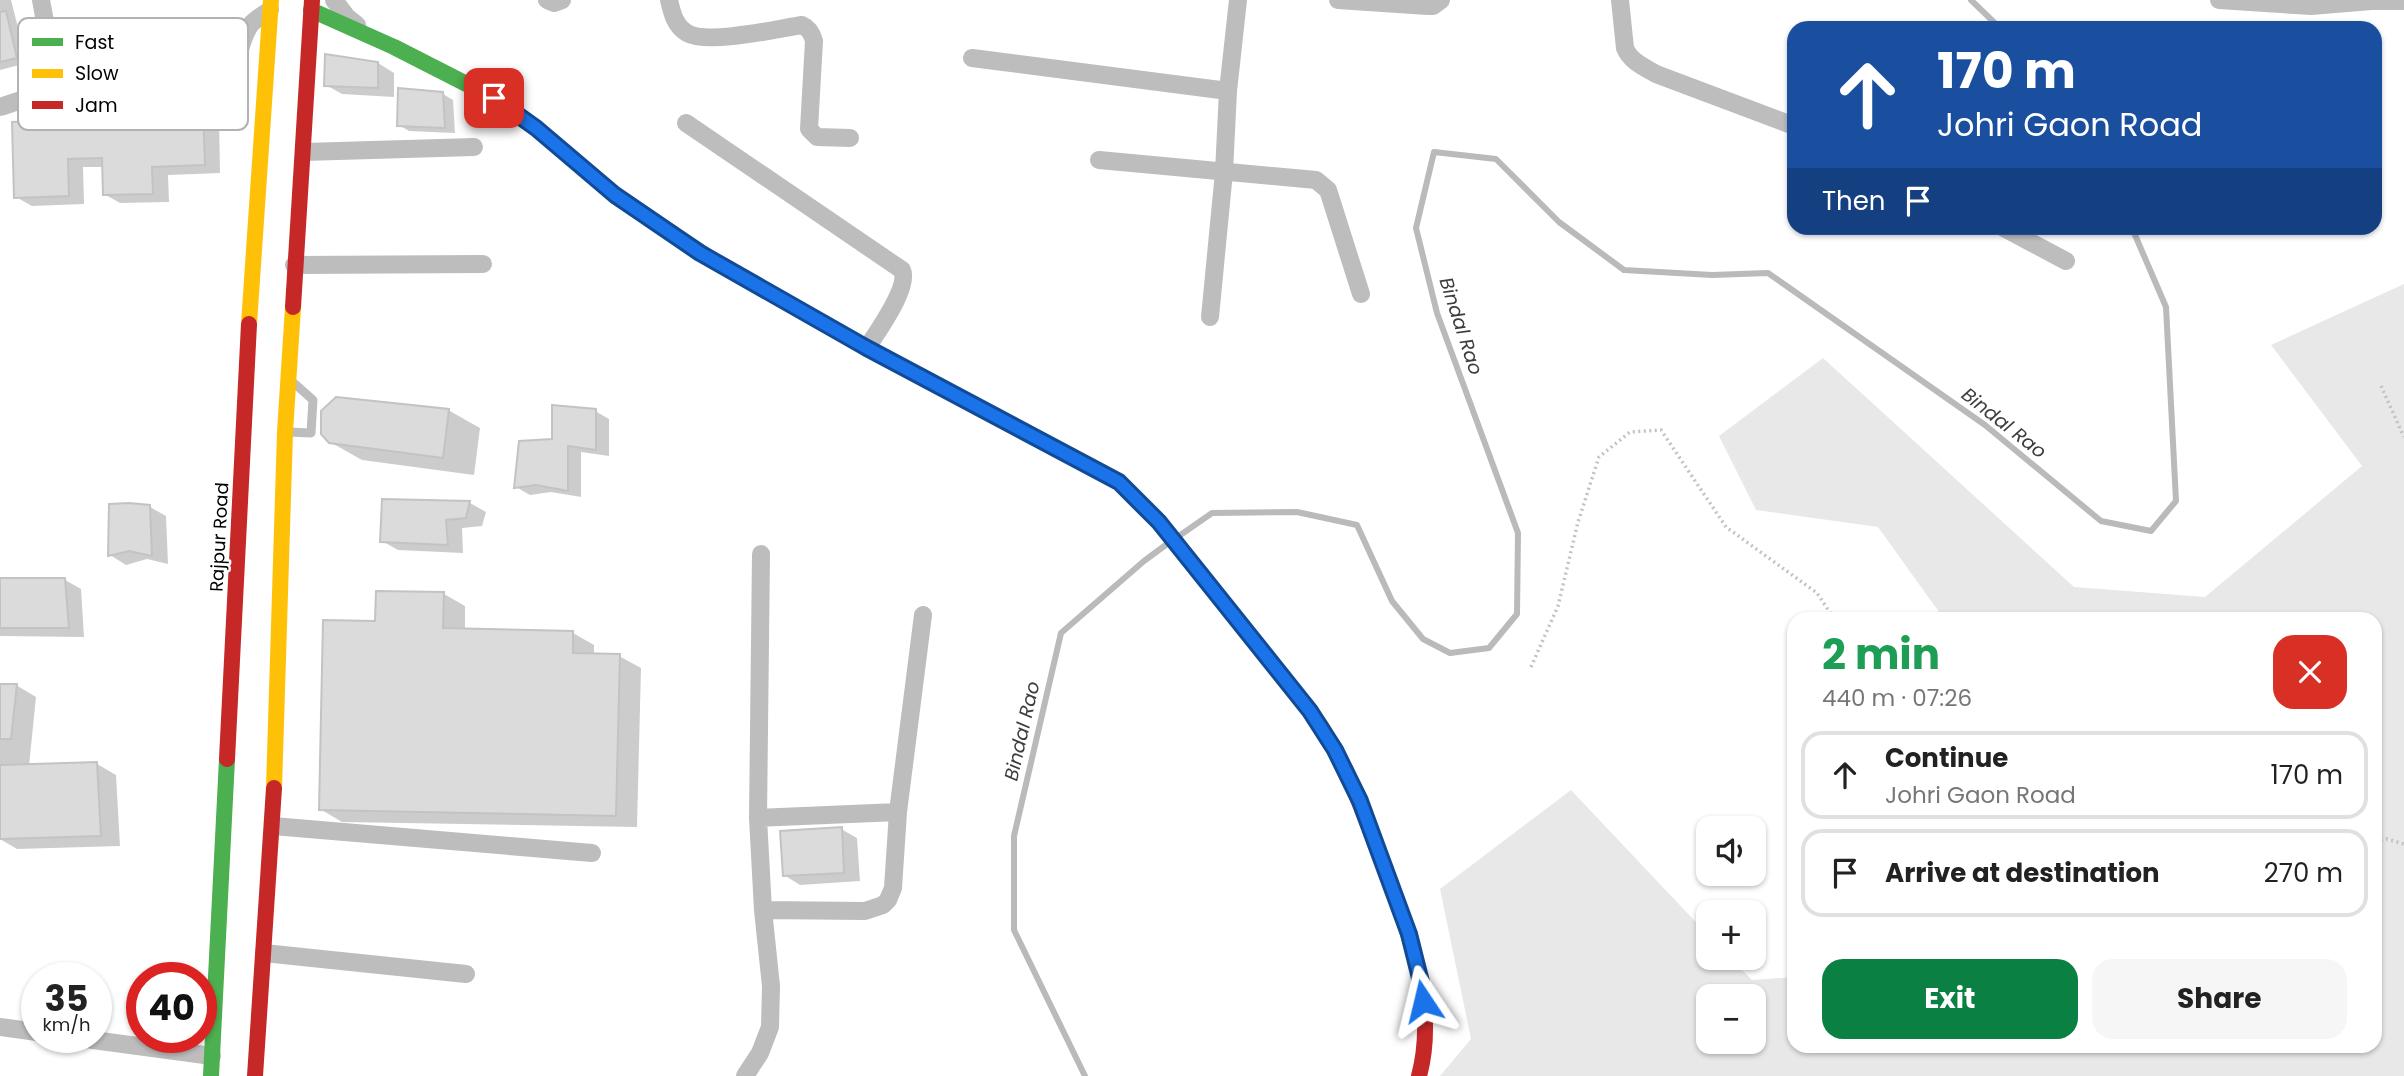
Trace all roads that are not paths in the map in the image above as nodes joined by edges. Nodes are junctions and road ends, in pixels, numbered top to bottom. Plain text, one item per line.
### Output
1 (41, 0) edge
2 (334, 0) edge
3 (547, 0) edge
4 (562, 0) edge
5 (669, 0) edge
6 (1238, 0) edge
7 (1338, 0) edge
8 (1441, 0) edge
9 (1620, 0) edge
10 (2219, 0) edge
11 (2404, 1) edge
12 (270, 5) edge
13 (311, 5) edge
14 (44, 18) edge
15 (248, 28) edge
16 (373, 38) junction
17 (972, 58) dead end
18 (1228, 91) junction
19 (18, 101) edge
20 (0, 107) edge
21 (686, 122) dead end
22 (1787, 123) edge
23 (850, 138) dead end
24 (474, 147) dead end
25 (304, 152) junction
26 (1099, 160) dead end
27 (1224, 172) junction
28 (2017, 235) edge
29 (2066, 261) dead end
30 (483, 264) dead end
31 (294, 265) junction
32 (1361, 294) dead end
33 (1210, 317) dead end
34 (867, 348) junction
35 (288, 378) junction
36 (285, 432) junction
37 (761, 554) dead end
38 (923, 615) dead end
39 (898, 812) junction
40 (758, 818) junction
41 (273, 825) junction
42 (592, 853) dead end
43 (763, 910) junction
44 (264, 953) junction
45 (466, 974) dead end
46 (0, 1027) edge
47 (21, 1030) edge
48 (112, 1043) edge
49 (212, 1056) junction
50 (211, 1076) edge
51 (255, 1076) edge
52 (745, 1076) edge
53 (1419, 1076) edge

1 - 14 street
2 - 16 street
3 - 4 street
5 - 23 street
6 - 18 street
7 - 8 street
9 - 22 street
10 - 11 street
12 - 15 street
12 - 49 main road, Rajpur Road
13 - 16 main road
13 - 25 main road
16 - 34 main road
17 - 18 street
18 - 27 street
19 - 20 street
21 - 34 street
24 - 25 street
25 - 31 main road
26 - 27 street
27 - 32 street
27 - 33 street
28 - 29 street
30 - 31 street
31 - 35 main road
34 - 53 main road
35 - 36 main road
35 - 36 lane
36 - 41 main road
37 - 40 street
38 - 39 street
39 - 40 street
39 - 43 street
40 - 43 street
41 - 42 street
41 - 44 main road
43 - 52 street
44 - 45 street
44 - 51 main road
46 - 47 street
48 - 49 street
49 - 50 main road, Rajpur Road

